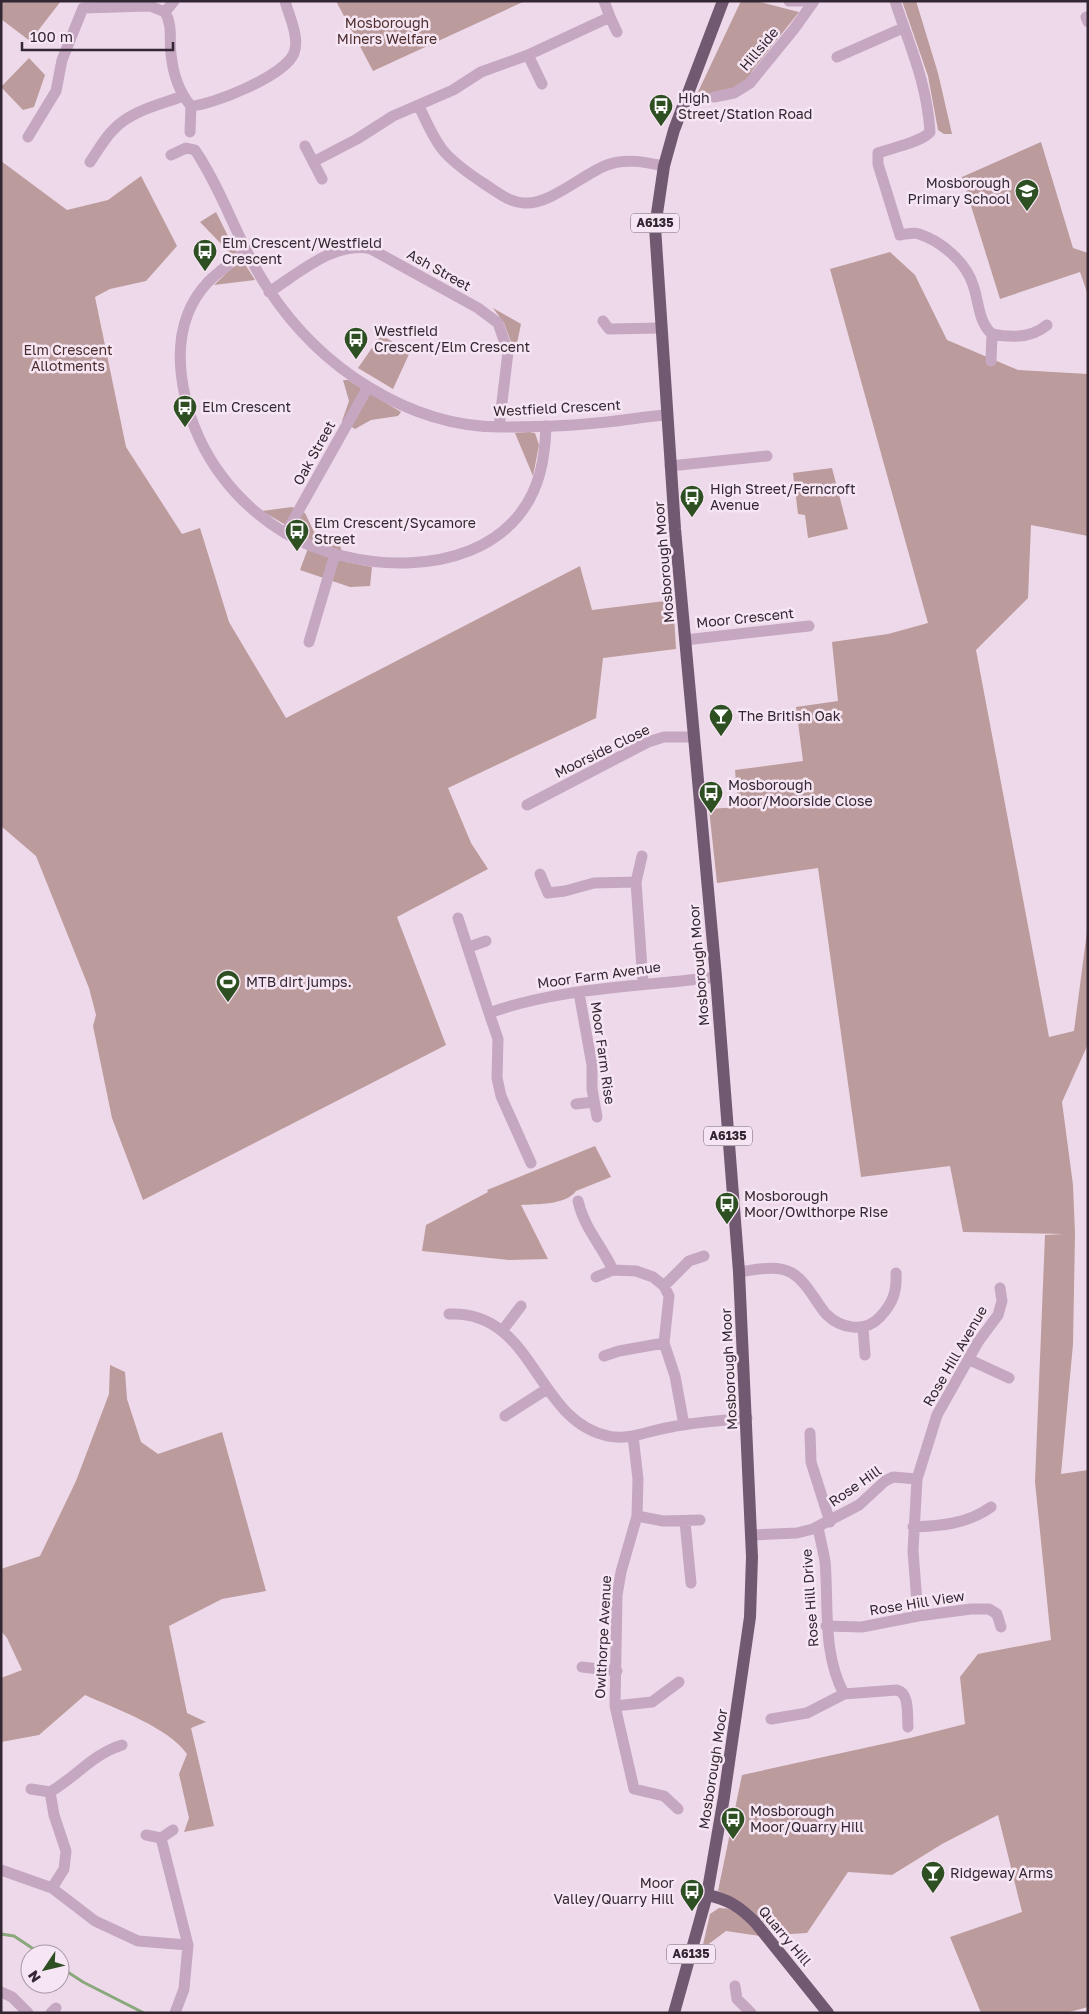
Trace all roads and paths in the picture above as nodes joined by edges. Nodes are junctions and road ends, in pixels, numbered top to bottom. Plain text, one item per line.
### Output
1 (174, 1) edge
2 (285, 1) edge
3 (604, 1) edge
4 (723, 1) edge
5 (789, 1) edge
6 (814, 1) edge
7 (894, 1) edge
8 (165, 12) junction
9 (610, 17) junction
10 (904, 28) junction
11 (617, 32) dead end
12 (528, 55) junction
13 (837, 57) dead end
14 (542, 84) dead end
15 (183, 96) junction
16 (714, 97) dead end
17 (190, 106) junction
18 (418, 106) junction
19 (28, 137) dead end
20 (190, 140) junction
21 (305, 146) dead end
22 (171, 155) dead end
23 (90, 162) dead end
24 (313, 162) junction
25 (664, 166) junction
26 (322, 179) dead end
27 (246, 252) junction
28 (270, 292) junction
29 (603, 320) dead end
30 (1047, 325) dead end
31 (661, 328) junction
32 (992, 334) junction
33 (991, 361) dead end
34 (368, 387) junction
35 (667, 415) junction
36 (546, 426) junction
37 (499, 427) junction
38 (767, 456) dead end
39 (670, 466) junction
40 (286, 533) junction
41 (336, 554) junction
42 (808, 626) dead end
43 (685, 640) junction
44 (309, 642) dead end
45 (694, 737) junction
46 (527, 805) dead end
47 (642, 856) dead end
48 (540, 874) dead end
49 (636, 882) junction
50 (458, 918) dead end
51 (486, 941) dead end
52 (469, 947) junction
53 (716, 977) junction
54 (643, 983) junction
55 (579, 993) junction
56 (489, 1013) junction
57 (594, 1102) junction
58 (576, 1104) dead end
59 (597, 1117) dead end
60 (531, 1163) dead end
61 (578, 1201) dead end
62 (704, 1256) dead end
63 (613, 1270) junction
64 (739, 1272) junction
65 (896, 1272) dead end
66 (596, 1277) dead end
67 (664, 1286) junction
68 (1000, 1288) dead end
69 (520, 1306) dead end
70 (449, 1314) dead end
71 (863, 1328) junction
72 (502, 1330) junction
73 (664, 1343) junction
74 (865, 1355) dead end
75 (604, 1356) dead end
76 (970, 1360) junction
77 (1010, 1378) dead end
78 (547, 1389) junction
79 (505, 1416) dead end
80 (747, 1418) junction
81 (684, 1425) junction
82 (810, 1433) dead end
83 (633, 1436) junction
84 (917, 1479) junction
85 (991, 1507) dead end
86 (637, 1516) junction
87 (700, 1520) dead end
88 (685, 1522) junction
89 (830, 1522) junction
90 (818, 1527) junction
91 (913, 1527) junction
92 (752, 1535) junction
93 (691, 1583) dead end
94 (918, 1616) junction
95 (826, 1626) junction
96 (1001, 1627) dead end
97 (582, 1667) dead end
98 (617, 1671) junction
99 (678, 1682) dead end
100 (844, 1694) junction
101 (615, 1706) junction
102 (771, 1719) dead end
103 (908, 1727) dead end
104 (122, 1745) dead end
105 (31, 1789) dead end
106 (50, 1792) junction
107 (678, 1809) dead end
108 (173, 1830) dead end
109 (146, 1835) dead end
110 (161, 1838) junction
111 (1, 1870) edge
112 (52, 1888) junction
113 (707, 1895) junction
114 (188, 1945) junction
115 (736, 1986) dead end
116 (1, 1992) edge
117 (28, 2013) edge
118 (175, 2013) edge
119 (674, 2013) edge
120 (751, 2013) edge
121 (828, 2013) edge

1 - 8 street
2 - 17 street
3 - 9 street
4 - 25 main road, Mosborough Moor / A6135
5 - 6 street
6 - 16 street, Hillside
7 - 10 street
8 - 15 street
8 - 19 street
9 - 11 street
9 - 12 street
10 - 13 street
10 - 32 street
12 - 14 street
12 - 18 street
15 - 17 street
15 - 23 street
17 - 20 street
18 - 24 street
18 - 25 street
20 - 22 street
20 - 27 street, Westfield Crescent
21 - 24 street
24 - 26 street
25 - 31 main road, Mosborough Moor / A6135
27 - 28 street, Westfield Crescent
27 - 40 street
28 - 34 street, Westfield Crescent
28 - 37 street, Ash Street
29 - 31 street
30 - 32 street
31 - 35 main road, Mosborough Moor / A6135
32 - 33 street
34 - 37 street, Westfield Crescent
34 - 40 street, Oak Street
35 - 36 street, Westfield Crescent
35 - 39 main road, Mosborough Moor / A6135
36 - 37 street, Westfield Crescent
36 - 41 street
38 - 39 street
39 - 43 main road, Mosborough Moor / A6135
40 - 41 street
41 - 44 street
42 - 43 street, Moor Crescent
43 - 45 main road, Mosborough Moor / A6135
45 - 46 street, Moorside Close
45 - 53 main road, Mosborough Moor / A6135
47 - 49 street
48 - 49 street
49 - 54 street
50 - 52 street
51 - 52 street
52 - 56 street
53 - 54 street, Moor Farm Avenue
53 - 64 main road, Mosborough Moor / A6135
54 - 55 street, Moor Farm Avenue
55 - 56 street, Moor Farm Avenue
55 - 57 street, Moor Farm Rise
56 - 60 street
57 - 58 street
57 - 59 street, Moor Farm Rise
61 - 63 street
62 - 67 street
63 - 66 street
63 - 67 street
64 - 71 street
64 - 80 main road, Mosborough Moor / A6135
65 - 71 street
67 - 73 street
68 - 76 street, Rose Hill Avenue
69 - 72 street
70 - 72 street
71 - 74 street
72 - 78 street
73 - 75 street
73 - 81 street
76 - 77 street
76 - 84 street, Rose Hill Avenue
78 - 79 street
78 - 83 street
80 - 81 street
80 - 92 main road, Mosborough Moor / A6135
81 - 83 street
82 - 89 street
83 - 86 street, Owlthorpe Avenue
84 - 89 street, Rose Hill
84 - 91 street, Rose Hill Avenue
85 - 91 street
86 - 88 street
86 - 98 street, Owlthorpe Avenue
87 - 88 street
88 - 93 street
89 - 90 street, Rose Hill
90 - 92 street, Rose Hill
90 - 95 street, Rose Hill Drive
91 - 94 street, Rose Hill Avenue
92 - 113 main road, Mosborough Moor / A6135
94 - 95 street, Rose Hill View
94 - 96 street, Rose Hill View
95 - 100 street, Rose Hill Drive
97 - 98 street
98 - 101 street, Owlthorpe Avenue
99 - 101 street
100 - 102 street
100 - 103 street
101 - 107 street, Owlthorpe Avenue
104 - 106 street
105 - 106 street
106 - 112 street
108 - 110 street
109 - 110 street
110 - 114 street
111 - 112 street
112 - 114 street
113 - 119 main road, A6135
113 - 121 main road, Quarry Hill
114 - 118 street
115 - 120 street
116 - 117 street

